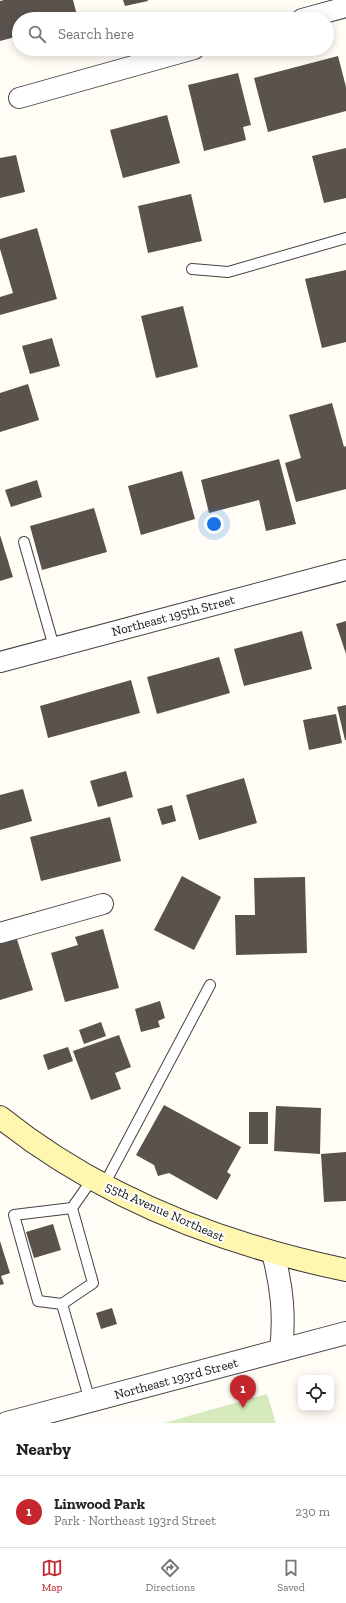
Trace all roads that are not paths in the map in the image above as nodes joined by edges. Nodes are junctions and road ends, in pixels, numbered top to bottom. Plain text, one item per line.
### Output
1 (346, 7) edge
2 (328, 12) edge
3 (169, 56) edge
4 (19, 98) dead end
5 (346, 238) edge
6 (192, 269) dead end
7 (24, 542) dead end
8 (346, 570) edge
9 (54, 647) junction
10 (0, 662) edge
11 (103, 904) dead end
12 (0, 933) edge
13 (210, 985) dead end
14 (0, 1117) edge
15 (98, 1182) junction
16 (72, 1208) junction
17 (272, 1254) junction
18 (346, 1270) edge
19 (62, 1304) junction
20 (346, 1333) edge
21 (281, 1350) junction
22 (90, 1401) junction
23 (46, 1418) edge
24 (7, 1423) edge

1 - 2 street
3 - 4 street
5 - 6 lane
7 - 9 lane
8 - 9 street, Northeast 195th Street
9 - 10 street, Northeast 195th Street
11 - 12 street
13 - 15 lane
14 - 15 main road, 55th Avenue Northeast
15 - 16 lane
15 - 17 main road, 55th Avenue Northeast
16 - 19 lane
16 - 19 lane
17 - 18 main road, 55th Avenue Northeast
17 - 21 street
19 - 22 lane
20 - 21 street, Northeast 193rd Street
21 - 22 street, Northeast 193rd Street
22 - 23 street, Northeast 193rd Street
23 - 24 street, Northeast 193rd Street

